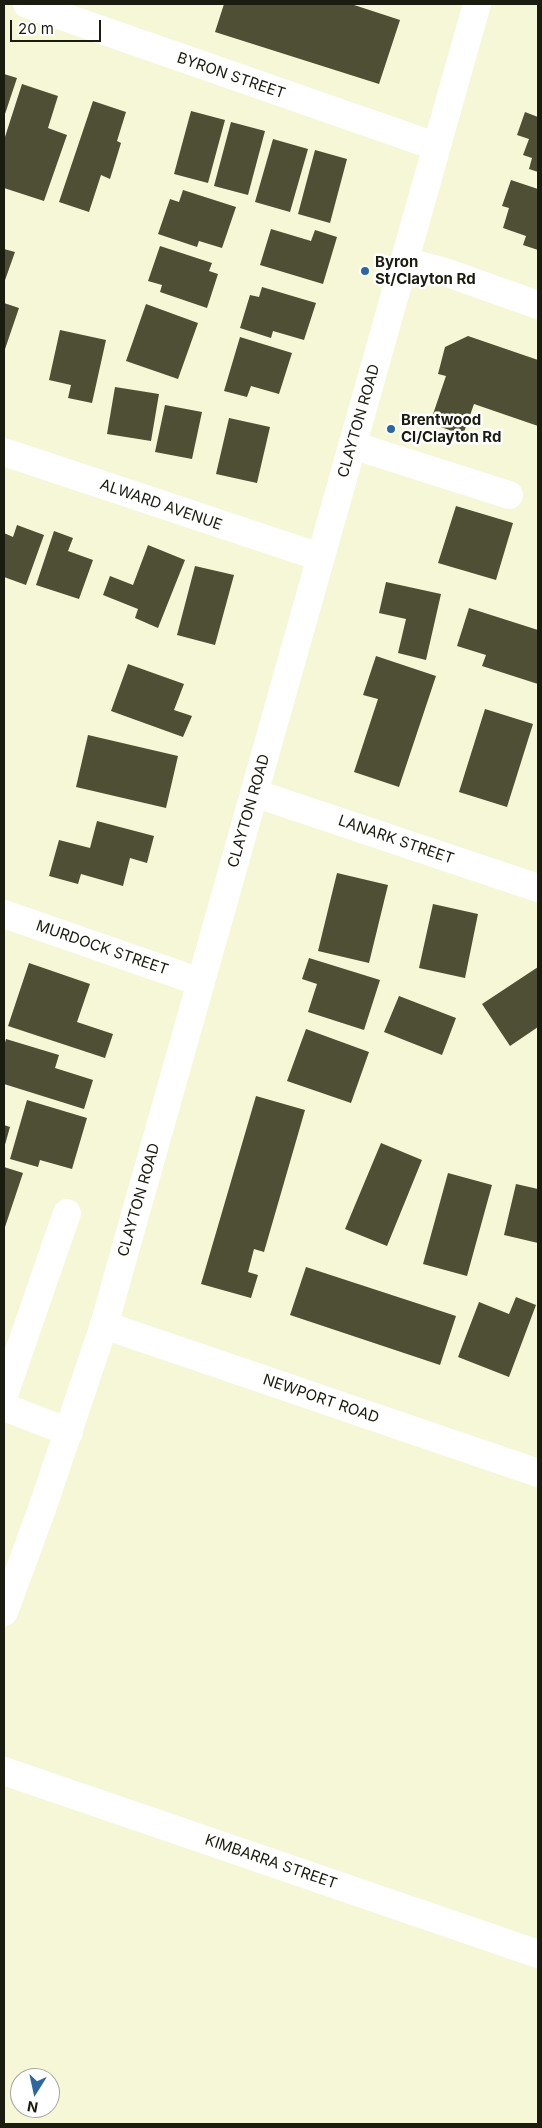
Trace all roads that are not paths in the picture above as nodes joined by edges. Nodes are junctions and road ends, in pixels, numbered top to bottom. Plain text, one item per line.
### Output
1 (27, 4) edge
2 (477, 4) edge
3 (435, 146) junction
4 (404, 261) junction
5 (538, 304) edge
6 (352, 445) junction
7 (4, 452) edge
8 (509, 495) dead end
9 (320, 557) junction
10 (254, 792) junction
11 (538, 888) edge
12 (4, 914) edge
13 (200, 982) junction
14 (67, 1213) dead end
15 (104, 1325) junction
16 (4, 1395) edge
17 (4, 1407) edge
18 (69, 1432) junction
19 (538, 1473) edge
20 (4, 1612) edge
21 (4, 1771) edge
22 (538, 1954) edge

1 - 3 street, BYRON STREET
2 - 3 street, CLAYTON ROAD
3 - 4 street, CLAYTON ROAD
4 - 5 street
4 - 6 street, CLAYTON ROAD
6 - 8 street
6 - 9 street, CLAYTON ROAD
7 - 9 street, ALWARD AVENUE
9 - 10 street, CLAYTON ROAD
10 - 11 street, LANARK STREET
10 - 13 street, CLAYTON ROAD
12 - 13 street, MURDOCK STREET
13 - 15 street, CLAYTON ROAD
14 - 16 street
15 - 18 street, CLAYTON ROAD
15 - 19 street, NEWPORT ROAD
17 - 18 street
18 - 20 street, CLAYTON ROAD
21 - 22 street, KIMBARRA STREET

